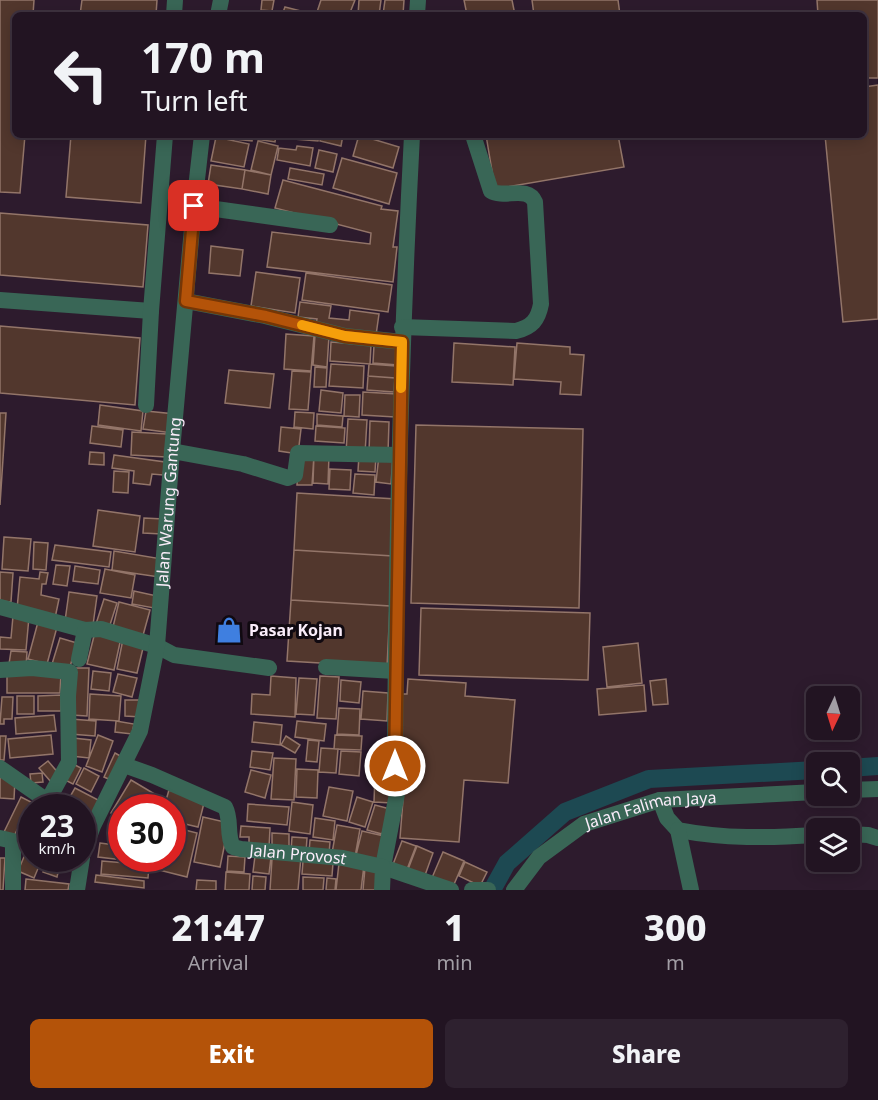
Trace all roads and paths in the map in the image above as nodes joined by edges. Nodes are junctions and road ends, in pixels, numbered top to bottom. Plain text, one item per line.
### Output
1 (165, 138) edge
2 (202, 138) edge
3 (411, 138) edge
4 (474, 138) edge
5 (194, 206) junction
6 (330, 225) dead end
7 (0, 300) edge
8 (186, 301) junction
9 (151, 311) junction
10 (402, 334) junction
11 (146, 405) dead end
12 (172, 451) junction
13 (399, 455) junction
14 (0, 607) edge
15 (85, 630) junction
16 (157, 646) junction
17 (79, 659) dead end
18 (269, 668) dead end
19 (326, 668) dead end
20 (0, 670) edge
21 (395, 671) junction
22 (124, 765) junction
23 (0, 768) edge
24 (878, 789) edge
25 (860, 790) edge
26 (806, 793) edge
27 (36, 794) edge
28 (56, 794) edge
29 (660, 800) junction
30 (96, 810) edge
31 (678, 830) junction
32 (860, 835) edge
33 (806, 836) edge
34 (0, 838) edge
35 (877, 840) edge
36 (383, 867) junction
37 (80, 872) edge
38 (13, 890) edge
39 (77, 890) edge
40 (382, 890) edge
41 (451, 890) edge
42 (514, 890) edge
43 (691, 890) edge

1 - 9 street
2 - 5 street, Jalan Warung Gantung
3 - 10 street
4 - 10 street
5 - 6 street
5 - 8 street, Jalan Warung Gantung
7 - 9 street
8 - 10 street
8 - 12 street, Jalan Warung Gantung
9 - 11 street
10 - 13 street
12 - 13 street
12 - 16 street, Jalan Warung Gantung
13 - 21 street
14 - 15 street
15 - 16 street
15 - 17 street
16 - 18 street
16 - 22 street, Jalan Warung Gantung
19 - 21 street
20 - 28 street
21 - 36 street
22 - 30 street, Jalan Warung Gantung
22 - 36 street, Jalan Provost
23 - 27 street
24 - 25 street
26 - 29 street, Jalan Faliman Jaya
29 - 31 street
29 - 42 street, Jalan Faliman Jaya
31 - 33 street
31 - 43 street
32 - 35 street
34 - 38 street
36 - 40 street
36 - 41 street
37 - 39 street, Jalan Warung Gantung

